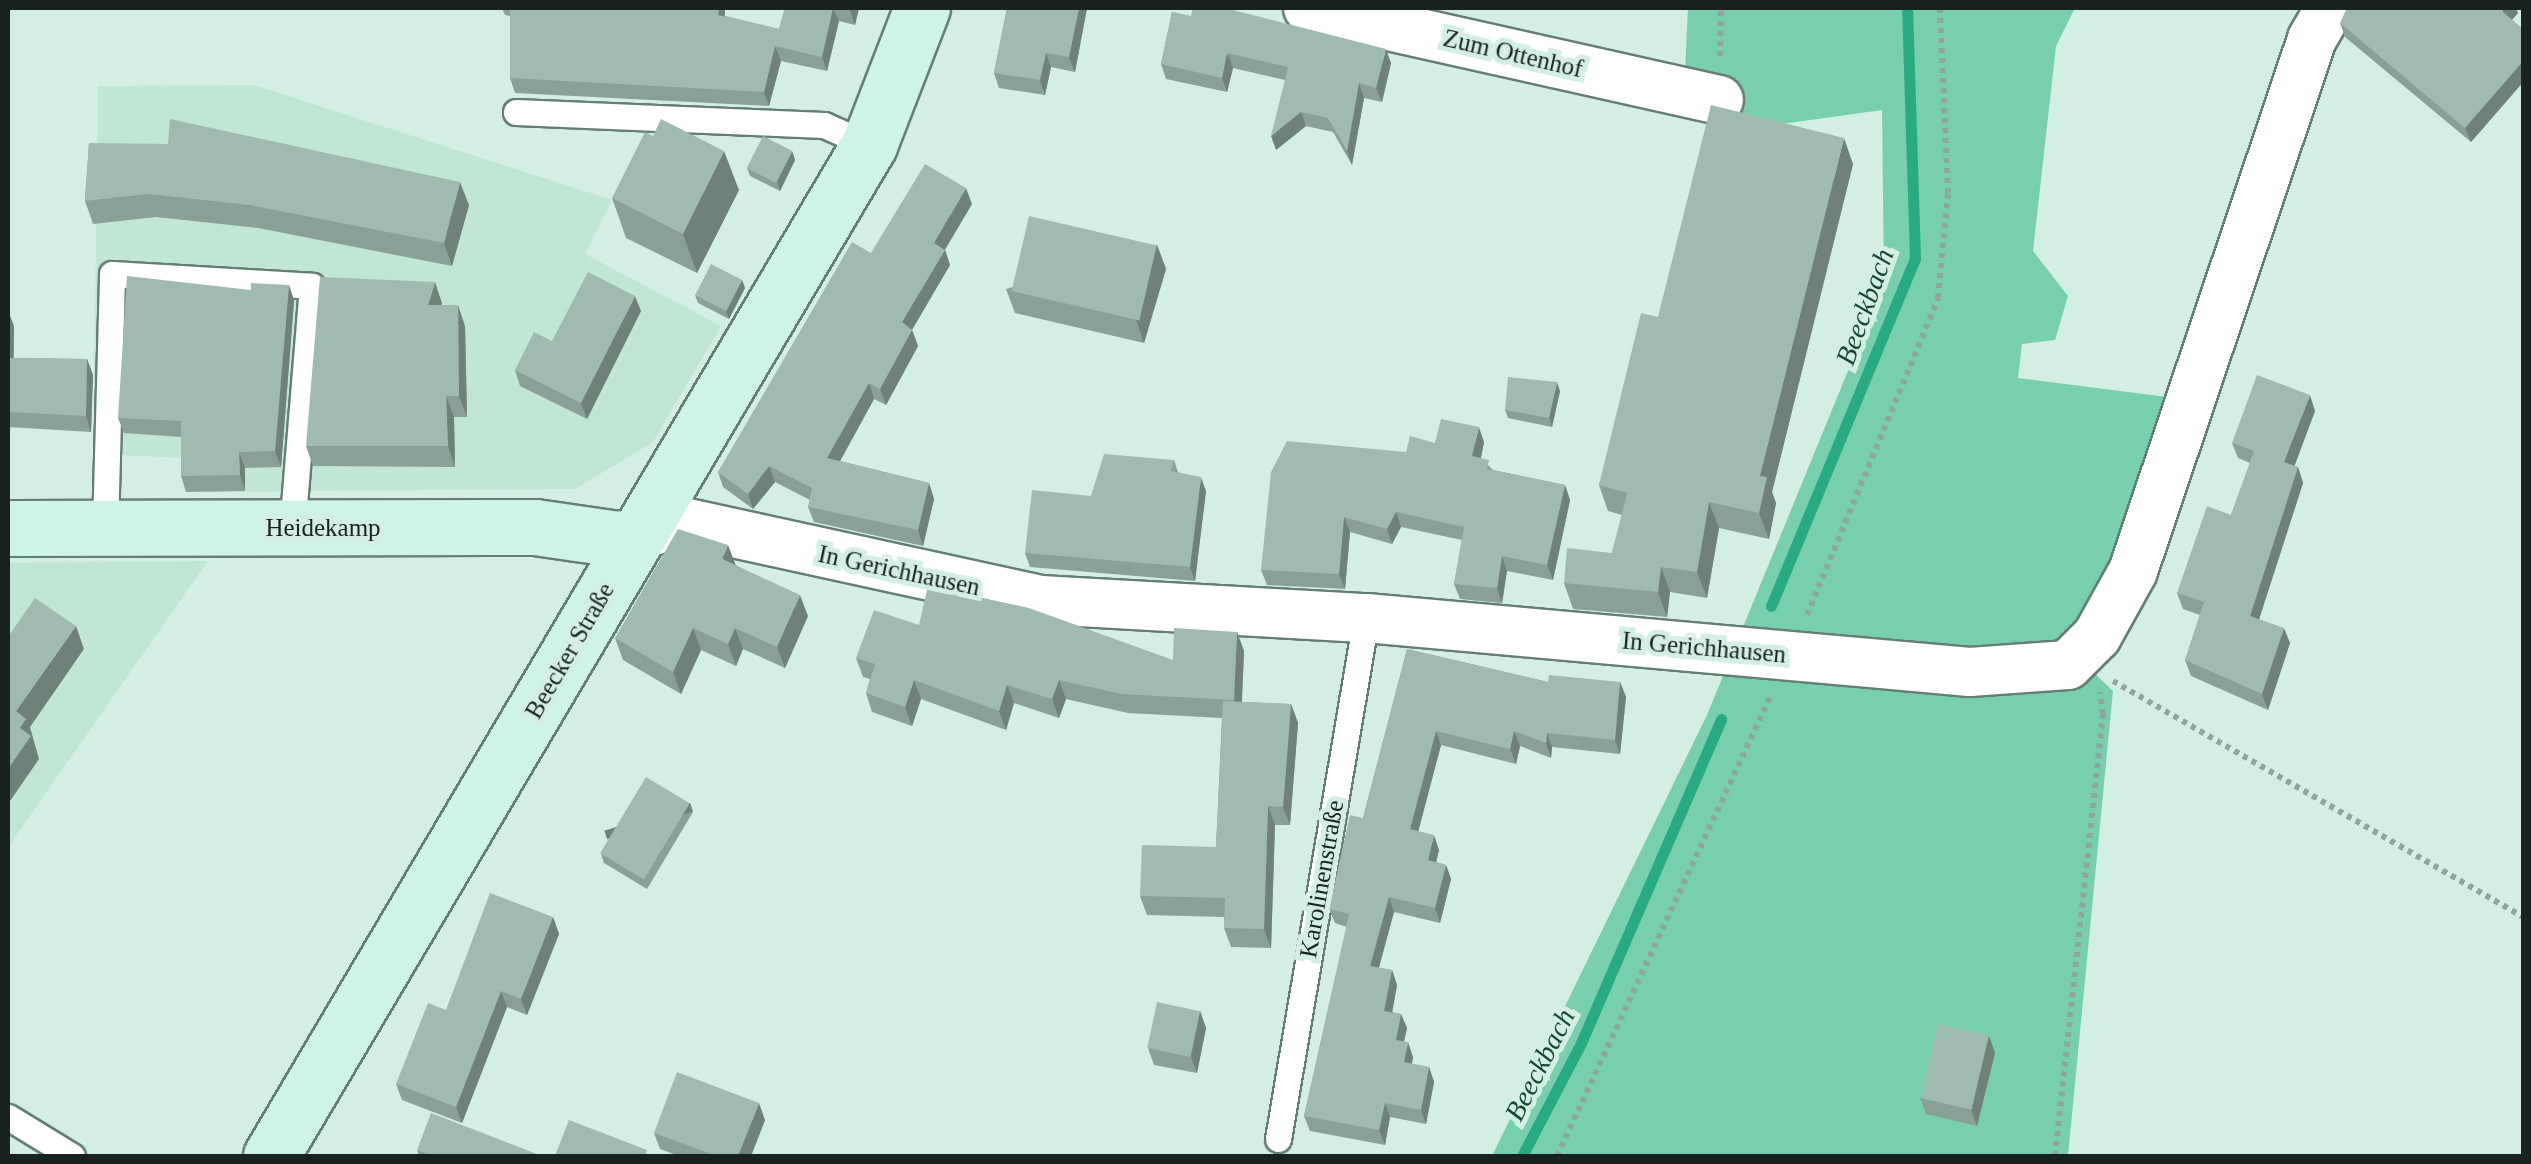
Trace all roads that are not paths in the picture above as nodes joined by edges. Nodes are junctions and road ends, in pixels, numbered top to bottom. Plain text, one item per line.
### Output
1 (922, 8) edge
2 (1308, 8) edge
3 (2330, 8) edge
4 (1718, 100) dead end
5 (516, 112) dead end
6 (868, 145) junction
7 (8, 528) edge
8 (105, 528) junction
9 (292, 528) junction
10 (638, 536) junction
11 (1366, 618) junction
12 (8, 1117) edge
13 (1278, 1139) dead end
14 (72, 1156) edge
15 (271, 1156) edge

1 - 6 street, Beecker Straße
2 - 4 street, Zum Ottenhof
3 - 11 street, In Gerichhausen
5 - 6 lane
6 - 10 street, Beecker Straße
7 - 8 street, Heidekamp
8 - 9 street, Heidekamp
8 - 9 lane
9 - 10 street, Heidekamp
10 - 11 street, In Gerichhausen
10 - 15 street, Beecker Straße
11 - 13 lane, Karolinenstraße
12 - 14 lane

